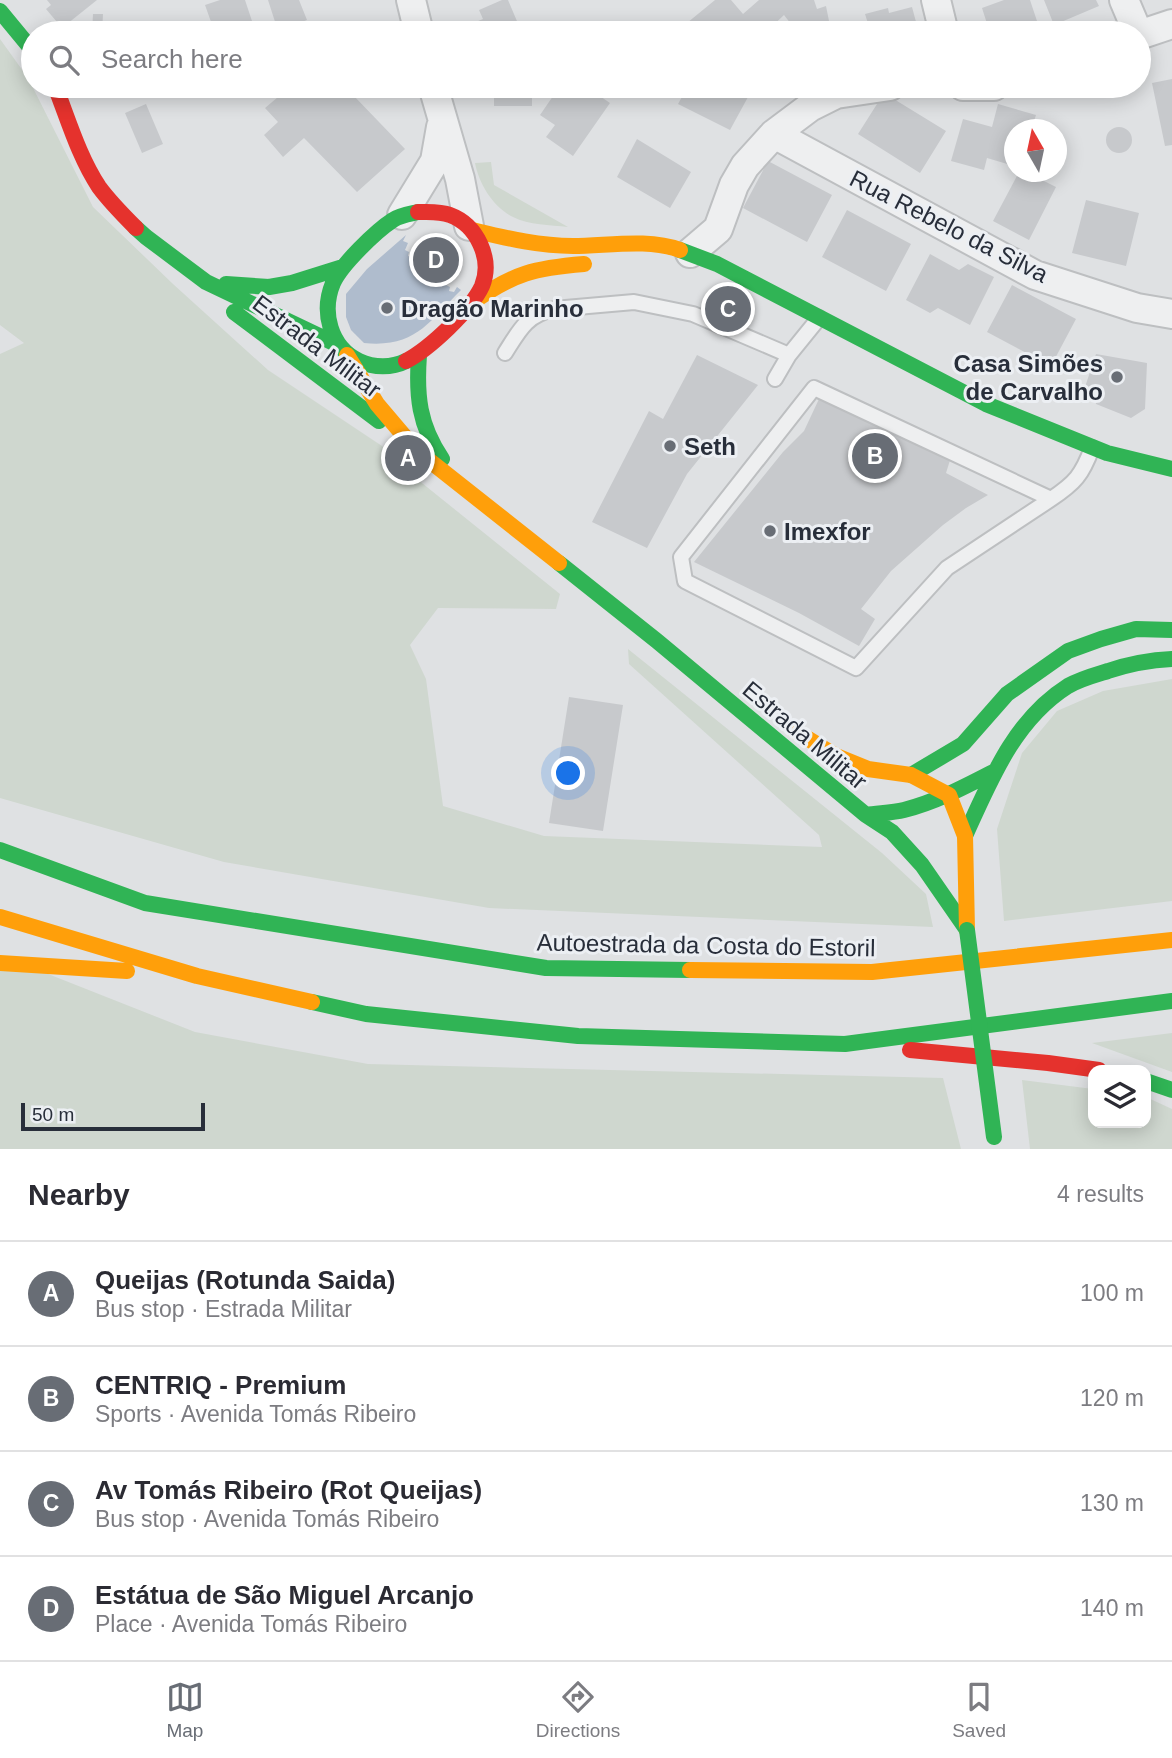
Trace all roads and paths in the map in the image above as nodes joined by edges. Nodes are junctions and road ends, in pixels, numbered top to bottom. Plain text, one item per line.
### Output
1 (411, 0) edge
2 (936, 0) edge
3 (1124, 0) edge
4 (0, 11) edge
5 (416, 21) edge
6 (941, 21) edge
7 (1133, 21) edge
8 (1172, 24) edge
9 (1151, 30) edge
10 (21, 36) edge
11 (60, 98) edge
12 (436, 98) edge
13 (828, 98) edge
14 (442, 121) junction
15 (774, 134) junction
16 (734, 185) junction
17 (402, 215) junction
18 (470, 228) junction
19 (718, 229) junction
20 (655, 252) junction
21 (595, 265) dead end
22 (343, 267) junction
23 (710, 267) junction
24 (206, 282) junction
25 (472, 302) junction
26 (1172, 314) edge
27 (820, 317) junction
28 (342, 349) junction
29 (505, 353) dead end
30 (419, 355) junction
31 (789, 355) junction
32 (775, 379) dead end
33 (407, 439) junction
34 (1093, 447) junction
35 (1172, 469) edge
36 (476, 499) junction
37 (1051, 499) junction
38 (1172, 630) edge
39 (657, 641) junction
40 (1172, 659) edge
41 (995, 771) junction
42 (911, 775) junction
43 (949, 795) junction
44 (866, 815) junction
45 (965, 836) junction
46 (0, 849) edge
47 (0, 917) edge
48 (967, 930) junction
49 (1172, 940) edge
50 (0, 963) edge
51 (197, 976) junction
52 (1172, 1000) edge
53 (845, 1044) junction
54 (1088, 1068) edge
55 (1151, 1083) edge
56 (1172, 1090) edge
57 (995, 1143) edge

1 - 5 street
2 - 6 street
3 - 7 street
4 - 10 main road
8 - 9 street
11 - 24 main road, Estrada Militar
12 - 14 street
13 - 15 street
14 - 17 street
14 - 18 street
15 - 16 street
15 - 26 street, Rua Rebelo da Silva
16 - 19 street
16 - 20 street
17 - 18 main road
17 - 22 main road
18 - 20 main road
18 - 25 main road
19 - 23 street
19 - 23 street
20 - 23 main road
21 - 25 main road
22 - 24 main road, Estrada Militar
22 - 28 main road
23 - 27 main road
24 - 28 main road, Estrada Militar
24 - 33 main road, Estrada Militar
25 - 30 main road
27 - 31 lane
27 - 34 main road
28 - 30 main road
28 - 33 main road, Estrada Militar
29 - 31 lane
30 - 36 main road, Estrada Militar
31 - 32 lane
33 - 36 main road, Estrada Militar
34 - 35 main road
34 - 37 lane
36 - 39 main road, Estrada Militar
37 - 37 lane
38 - 42 main road
39 - 42 main road, Estrada Militar
39 - 44 main road, Estrada Militar
40 - 41 main road
41 - 43 main road
41 - 45 main road
42 - 43 main road, Estrada Militar
43 - 44 main road
43 - 45 main road
44 - 48 main road, Estrada Militar
45 - 48 main road
46 - 49 main road, Autoestrada da Costa do Estoril
47 - 51 main road
48 - 57 main road, bridge
50 - 51 main road
51 - 53 main road
52 - 53 main road
53 - 54 main road
55 - 56 main road

